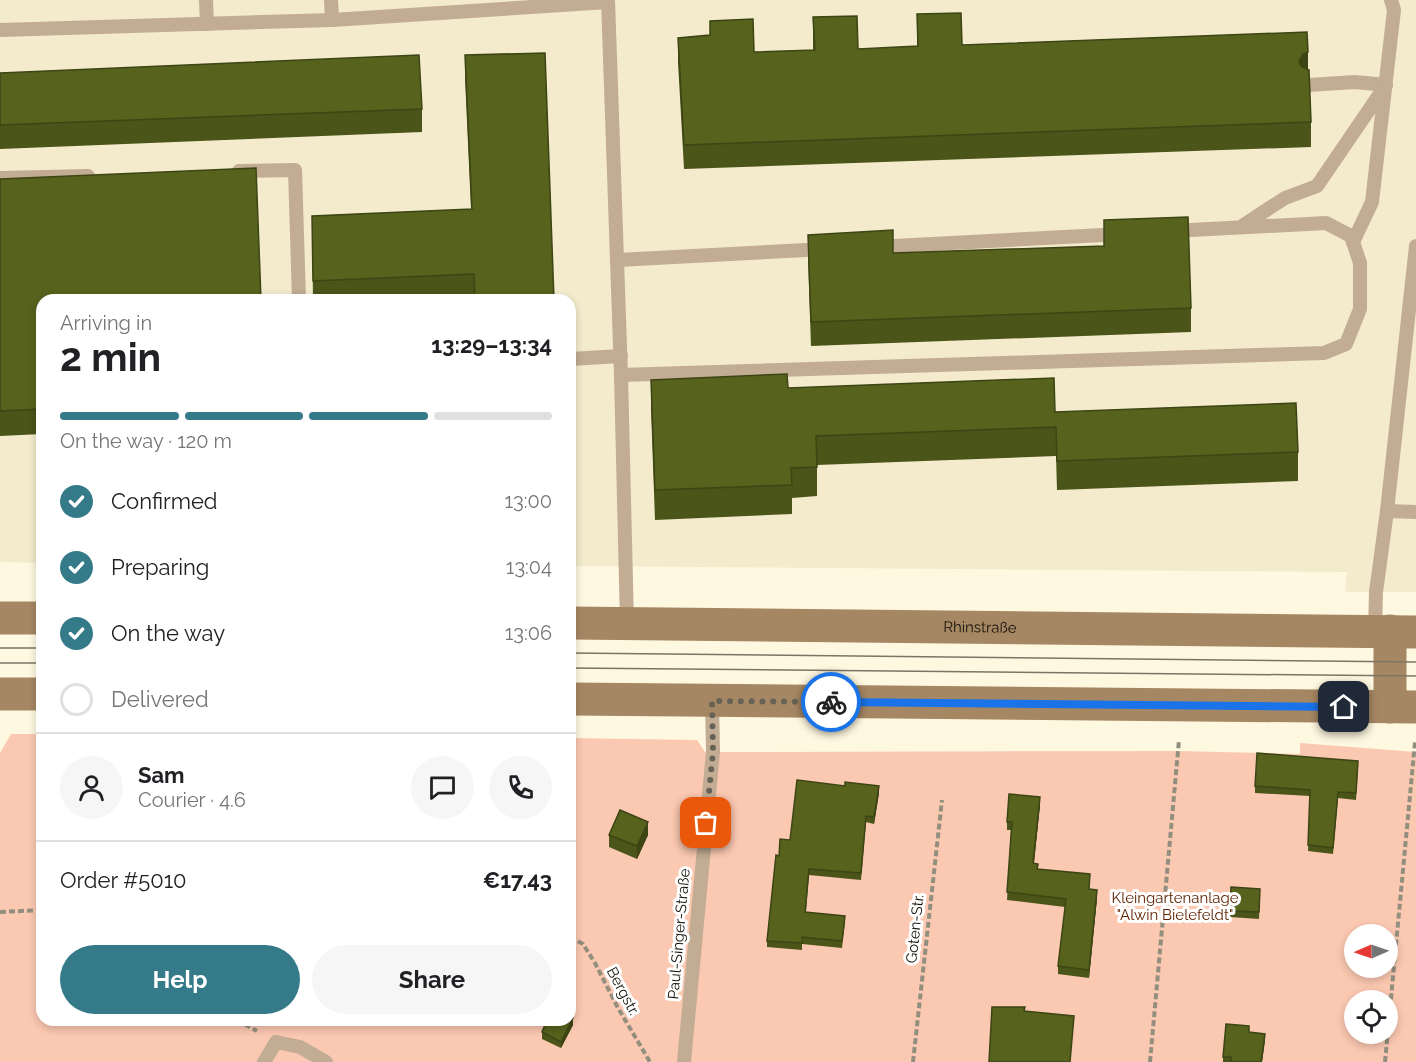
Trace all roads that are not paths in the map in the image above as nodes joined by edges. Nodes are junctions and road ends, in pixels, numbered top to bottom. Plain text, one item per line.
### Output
1 (206, 0) edge
2 (331, 0) edge
3 (1391, 0) edge
4 (608, 1) edge
5 (332, 20) junction
6 (207, 24) junction
7 (0, 30) edge
8 (1308, 85) edge
9 (1386, 85) junction
10 (225, 172) edge
11 (106, 175) edge
12 (0, 178) edge
13 (1241, 228) junction
14 (1157, 232) edge
15 (1133, 233) edge
16 (1353, 242) junction
17 (1416, 246) edge
18 (857, 248) edge
19 (833, 249) edge
20 (618, 260) junction
21 (299, 294) edge
22 (621, 356) junction
23 (576, 359) edge
24 (621, 375) junction
25 (1387, 511) junction
26 (1416, 512) edge
27 (0, 618) edge
28 (36, 618) edge
29 (576, 623) edge
30 (627, 623) junction
31 (1394, 631) edge
32 (0, 694) edge
33 (36, 694) edge
34 (576, 699) edge
35 (712, 701) junction
36 (1403, 707) edge
37 (264, 1062) edge
38 (326, 1062) edge
39 (684, 1062) edge

1 - 6 lane
2 - 5 lane
3 - 9 lane
4 - 5 lane
4 - 20 lane
5 - 6 lane
6 - 7 lane
8 - 9 lane
9 - 13 lane
9 - 16 lane
10 - 21 lane
11 - 12 lane
13 - 14 lane
13 - 16 lane
15 - 18 lane
16 - 24 lane
17 - 25 lane
19 - 20 lane
20 - 22 lane
22 - 23 lane
22 - 24 lane
24 - 30 lane
25 - 26 lane
25 - 31 lane
27 - 28 main road
29 - 30 main road, Rhinstraße
30 - 31 main road, Rhinstraße
31 - 36 main road
32 - 33 main road
34 - 35 main road
35 - 36 main road
35 - 39 lane, Paul-Singer-Straße
37 - 38 lane

